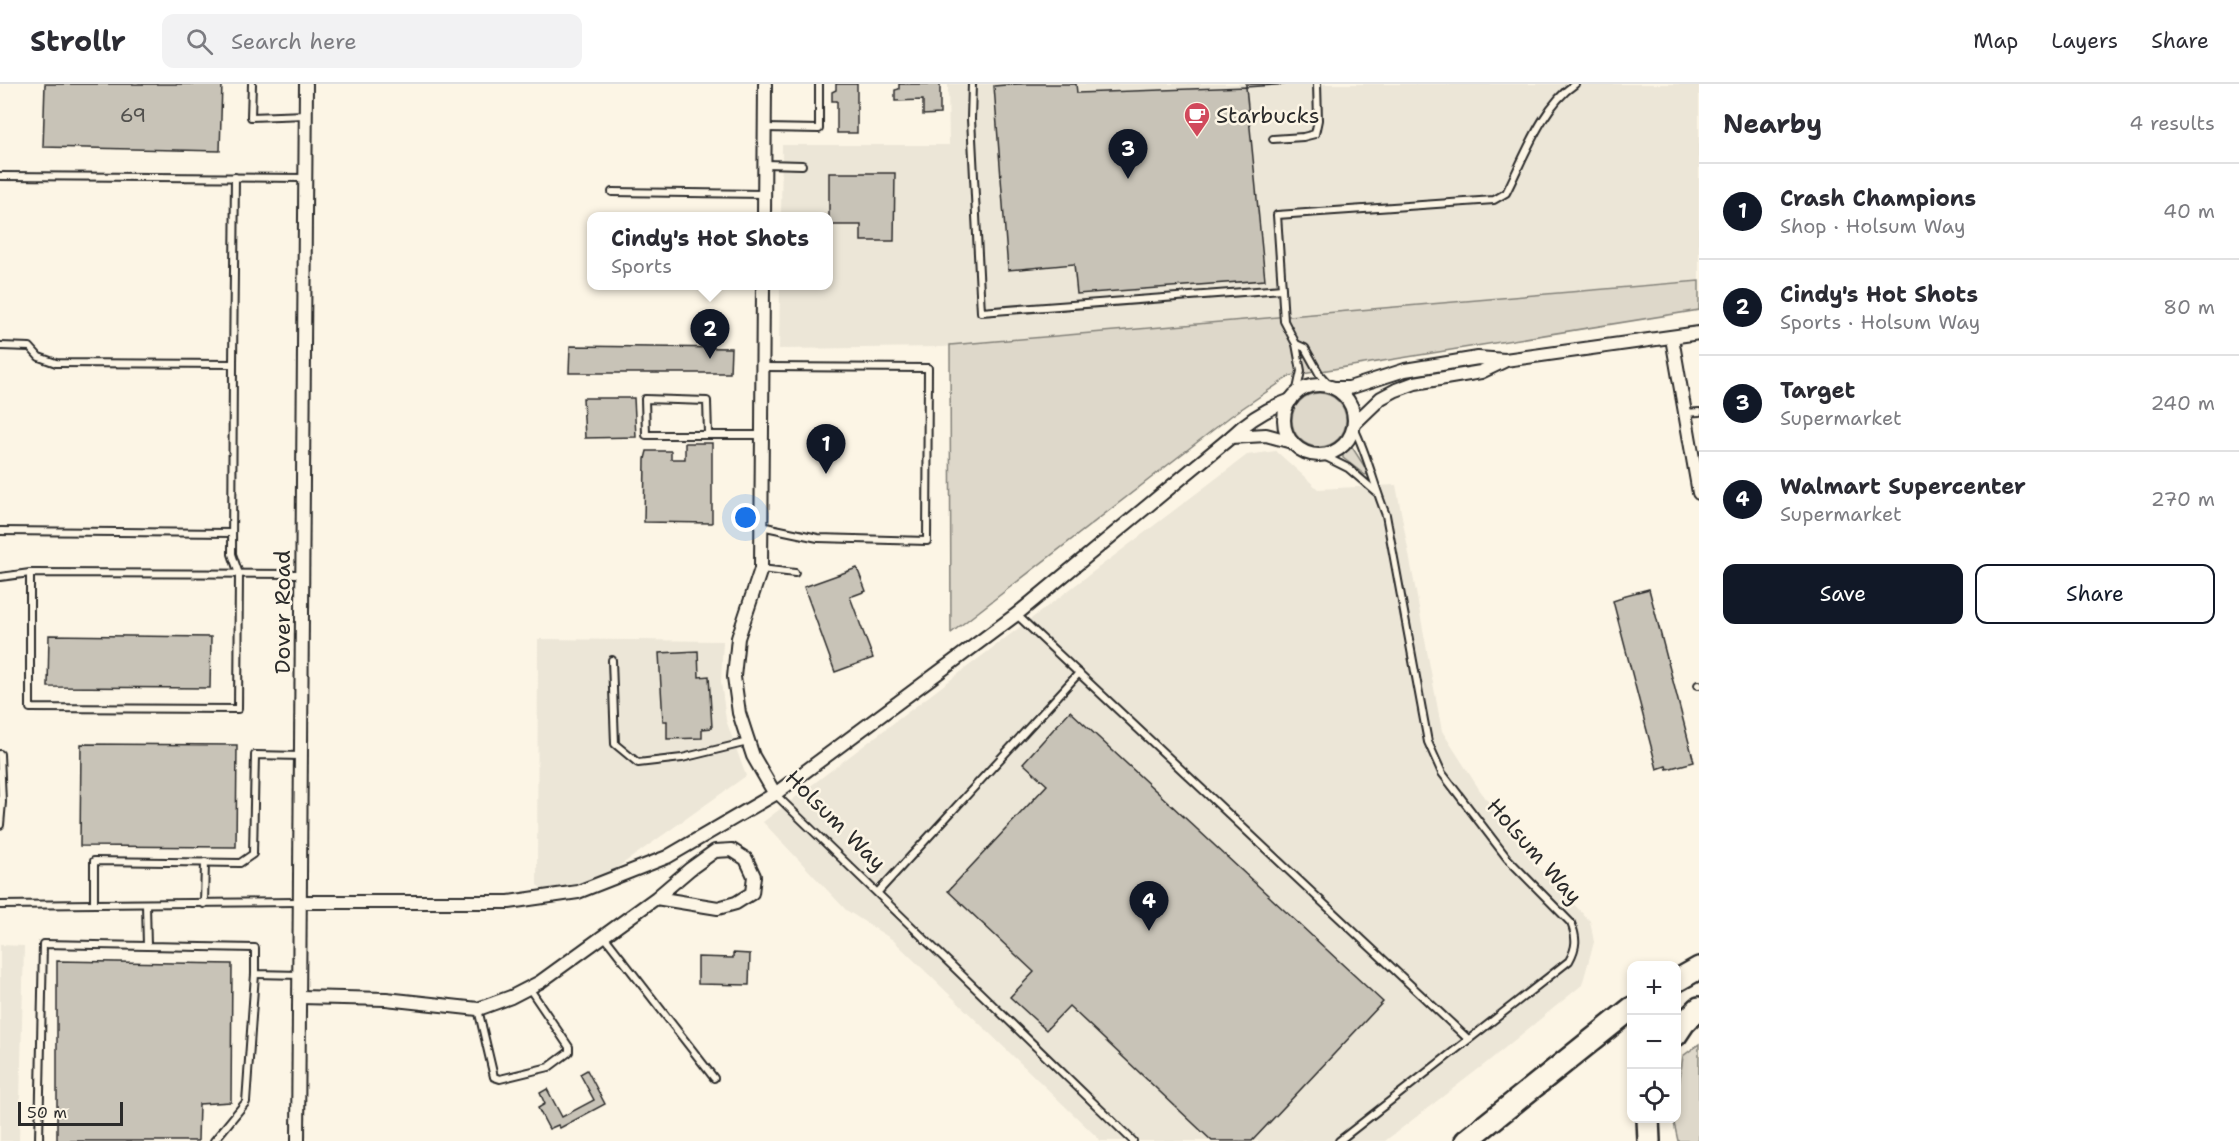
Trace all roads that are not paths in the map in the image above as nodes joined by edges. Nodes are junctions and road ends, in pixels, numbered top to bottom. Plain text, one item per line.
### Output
1 (252, 84) edge
2 (306, 84) edge
3 (765, 84) edge
4 (819, 84) edge
5 (972, 84) edge
6 (1317, 84) edge
7 (1561, 84) edge
8 (1575, 84) edge
9 (1563, 92) junction
10 (306, 116) junction
11 (765, 128) junction
12 (1273, 139) dead end
13 (764, 164) junction
14 (802, 165) dead end
15 (0, 176) edge
16 (235, 177) junction
17 (305, 178) junction
18 (612, 192) dead end
19 (765, 195) junction
20 (764, 212) edge
21 (1282, 289) junction
22 (763, 290) edge
23 (1699, 333) edge
24 (1672, 338) junction
25 (1296, 344) junction
26 (0, 346) edge
27 (1506, 360) junction
28 (233, 364) junction
29 (763, 367) junction
30 (1333, 388) junction
31 (1293, 397) junction
32 (1699, 412) edge
33 (1685, 413) junction
34 (1354, 426) junction
35 (708, 434) junction
36 (762, 435) junction
37 (1232, 437) junction
38 (1292, 442) junction
39 (1324, 456) junction
40 (1376, 492) junction
41 (1699, 493) edge
42 (761, 526) junction
43 (0, 531) edge
44 (232, 533) junction
45 (761, 569) junction
46 (30, 573) junction
47 (795, 573) dead end
48 (239, 574) junction
49 (303, 574) junction
50 (0, 577) edge
51 (1017, 614) junction
52 (612, 660) dead end
53 (1080, 673) junction
54 (748, 741) junction
55 (0, 753) edge
56 (302, 756) junction
57 (775, 794) junction
58 (0, 825) edge
59 (205, 862) junction
60 (878, 892) junction
61 (656, 898) junction
62 (301, 902) junction
63 (94, 904) junction
64 (146, 904) junction
65 (204, 904) junction
66 (0, 905) edge
67 (604, 935) junction
68 (147, 946) junction
69 (1699, 968) edge
70 (255, 974) junction
71 (300, 975) junction
72 (1681, 979) edge
73 (529, 988) junction
74 (300, 997) junction
75 (1699, 1008) edge
76 (478, 1009) junction
77 (1627, 1012) edge
78 (1681, 1028) edge
79 (1468, 1040) junction
80 (714, 1078) dead end
81 (1648, 1123) edge
82 (39, 1141) edge
83 (214, 1141) edge
84 (298, 1141) edge
85 (1133, 1141) edge
86 (1339, 1141) edge
87 (1466, 1141) edge
88 (1649, 1141) edge

1 - 10 lane
2 - 10 street, Dover Road
3 - 11 street
4 - 11 lane
5 - 21 lane
6 - 12 lane
7 - 9 lane
8 - 9 lane
9 - 21 lane
10 - 17 street, Dover Road
11 - 13 street
13 - 14 lane
13 - 19 street
15 - 16 lane
16 - 17 lane
16 - 28 lane
17 - 49 street, Dover Road
18 - 19 lane
19 - 20 street
21 - 25 lane
22 - 29 street, Holsum Way
23 - 24 street
24 - 27 street
24 - 33 street
25 - 30 lane
25 - 31 lane
26 - 28 lane
27 - 30 street
27 - 34 street
28 - 44 lane
29 - 36 street, Holsum Way
29 - 42 lane
30 - 31 street
30 - 34 street
31 - 37 street
31 - 38 street
32 - 33 lane
33 - 41 street
34 - 39 street
34 - 40 lane
35 - 35 lane
35 - 36 lane
36 - 42 street, Holsum Way
37 - 38 street
37 - 51 street
38 - 39 street
39 - 40 lane
40 - 79 lane, Holsum Way
42 - 45 street, Holsum Way
43 - 44 lane
44 - 48 lane
45 - 47 lane
45 - 54 street, Holsum Way
46 - 48 lane
46 - 48 lane
46 - 50 lane
48 - 49 lane
49 - 56 street, Dover Road
51 - 53 lane
51 - 57 street
52 - 54 lane
53 - 60 lane
53 - 79 lane
54 - 57 street, Holsum Way
55 - 58 lane
56 - 59 lane
56 - 62 street, Dover Road
57 - 60 lane, Holsum Way
57 - 62 street
59 - 63 lane
59 - 65 lane
60 - 85 lane, Holsum Way
61 - 61 street
61 - 67 street
62 - 65 lane
62 - 71 street, Dover Road
63 - 64 lane
63 - 66 lane
64 - 65 lane
64 - 68 lane
67 - 73 street
67 - 80 lane
68 - 70 lane
68 - 82 lane
69 - 72 highway
70 - 71 lane
70 - 83 lane
71 - 74 street, Dover Road
73 - 76 street
73 - 76 lane
74 - 76 street
74 - 84 street, Dover Road
75 - 78 highway
77 - 87 highway
79 - 86 lane, Holsum Way
81 - 88 highway

